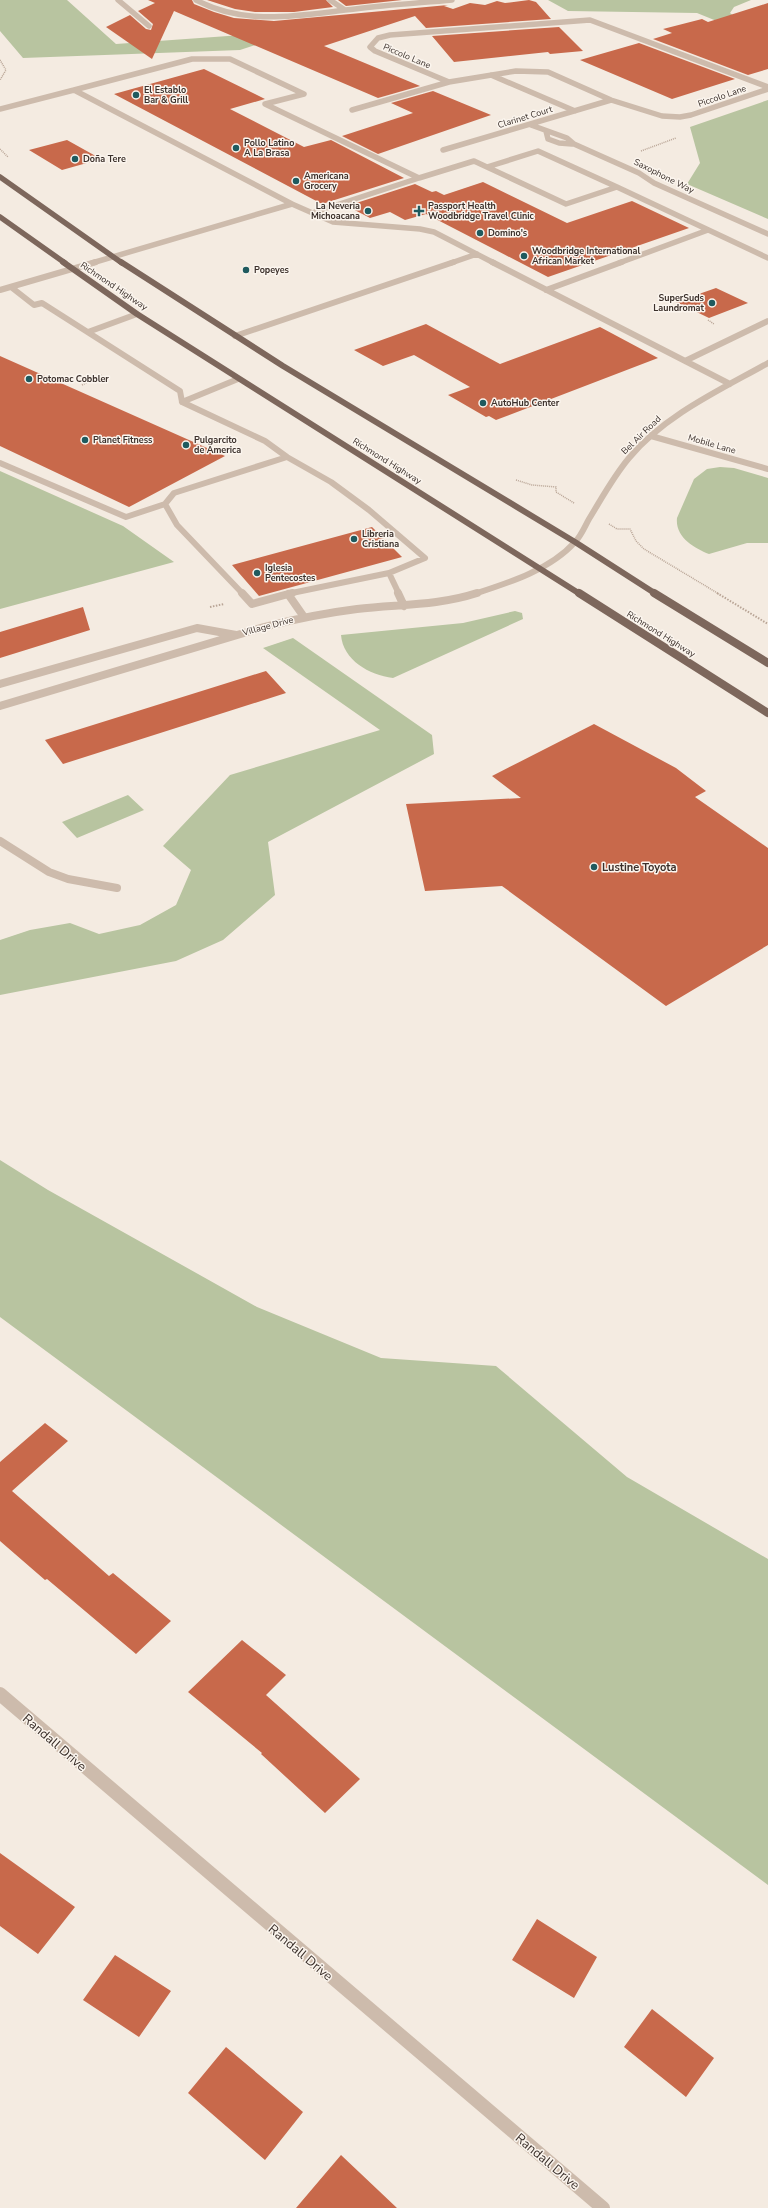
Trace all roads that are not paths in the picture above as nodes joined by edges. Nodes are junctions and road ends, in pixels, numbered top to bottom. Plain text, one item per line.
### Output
1 (118, 0) edge
2 (196, 0) edge
3 (330, 0) edge
4 (452, 0) edge
5 (345, 10) junction
6 (149, 26) dead end
7 (491, 75) junction
8 (449, 82) junction
9 (768, 88) edge
10 (74, 90) junction
11 (611, 100) junction
12 (0, 109) edge
13 (352, 110) dead end
14 (575, 111) junction
15 (531, 125) junction
16 (443, 150) dead end
17 (487, 167) junction
18 (0, 176) edge
19 (419, 178) junction
20 (617, 187) junction
21 (292, 204) junction
22 (312, 213) junction
23 (0, 217) edge
24 (708, 230) junction
25 (768, 234) edge
26 (477, 254) junction
27 (112, 258) junction
28 (768, 258) edge
29 (72, 270) junction
30 (11, 287) junction
31 (0, 290) edge
32 (546, 290) junction
33 (137, 314) junction
34 (768, 321) edge
35 (88, 332) junction
36 (235, 336) junction
37 (685, 361) junction
38 (768, 363) edge
39 (238, 379) junction
40 (730, 384) junction
41 (182, 402) junction
42 (651, 436) junction
43 (287, 457) junction
44 (0, 463) edge
45 (768, 469) edge
46 (165, 504) junction
47 (575, 542) junction
48 (540, 569) junction
49 (389, 573) junction
50 (288, 594) junction
51 (404, 606) junction
52 (304, 617) junction
53 (236, 635) junction
54 (768, 663) edge
55 (0, 684) edge
56 (0, 706) edge
57 (768, 713) edge
58 (0, 841) edge
59 (117, 888) dead end
60 (0, 1694) edge
61 (603, 2208) edge

1 - 6 street
2 - 5 street
3 - 5 street
4 - 5 street
7 - 8 street, Piccolo Lane
7 - 11 street, Piccolo Lane
7 - 14 street
8 - 9 street, Piccolo Lane
8 - 13 street
9 - 11 street, Piccolo Lane
10 - 12 street
10 - 19 street
10 - 21 street
11 - 14 street, Clarinet Court
14 - 15 street, Clarinet Court
15 - 16 street, Clarinet Court
15 - 25 street, Saxophone Way
17 - 19 street
17 - 20 street
17 - 20 street
18 - 27 main road
19 - 22 street
20 - 24 street
21 - 22 street
21 - 27 street
22 - 26 street
23 - 29 main road, Richmond Highway
24 - 28 street
24 - 32 street
26 - 32 street
26 - 36 street
27 - 29 street
27 - 36 main road
29 - 30 street
29 - 33 main road, Richmond Highway
30 - 31 street
30 - 35 street
32 - 37 street
33 - 35 street
33 - 39 main road, Richmond Highway
34 - 37 street
35 - 41 street
36 - 47 main road
37 - 40 street
38 - 40 street, Bel Air Road
39 - 41 street
39 - 48 main road, Richmond Highway
40 - 42 street, Bel Air Road
41 - 43 street
42 - 45 street, Mobile Lane
42 - 47 street, Bel Air Road
43 - 46 street
43 - 49 street
44 - 46 street
46 - 50 street
47 - 48 street, Bel Air Road
47 - 54 main road
48 - 51 street, Village Drive
48 - 57 main road, Richmond Highway
49 - 50 street
49 - 51 street
50 - 52 street
51 - 52 street, Village Drive
52 - 53 street, Village Drive
53 - 55 street
53 - 56 street, Village Drive
58 - 59 street
60 - 61 street, Randall Drive

